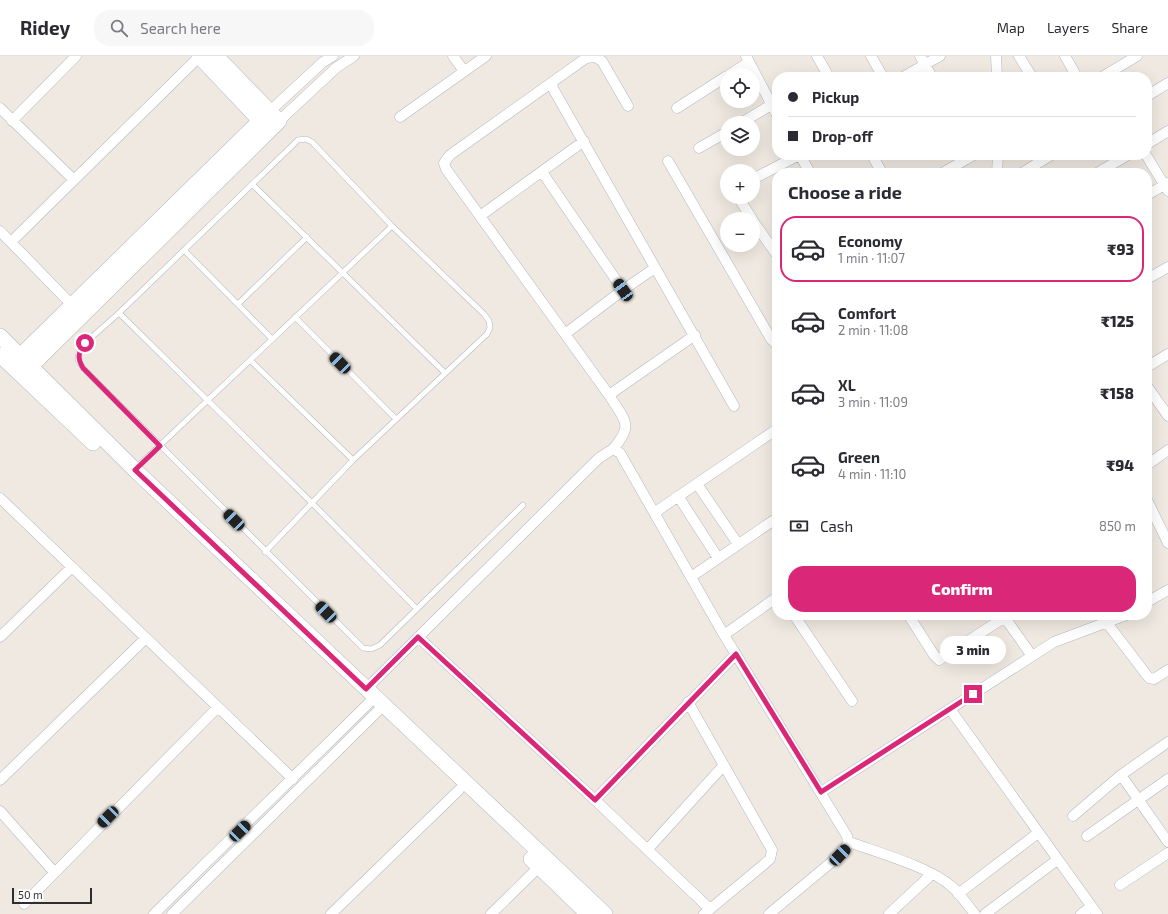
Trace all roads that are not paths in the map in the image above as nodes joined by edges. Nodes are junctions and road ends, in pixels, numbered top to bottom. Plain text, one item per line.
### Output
1 (76, 56) edge
2 (200, 56) edge
3 (216, 56) edge
4 (333, 56) edge
5 (453, 56) edge
6 (486, 56) edge
7 (817, 56) edge
8 (871, 56) edge
9 (940, 56) edge
10 (996, 56) edge
11 (1019, 56) edge
12 (1065, 56) edge
13 (1136, 56) edge
14 (346, 57) edge
15 (747, 59) edge
16 (922, 60) edge
17 (737, 68) edge
18 (464, 72) junction
19 (826, 72) edge
20 (880, 72) edge
21 (909, 72) edge
22 (929, 72) edge
23 (997, 72) edge
24 (1029, 72) edge
25 (1074, 72) edge
26 (1110, 72) edge
27 (720, 81) edge
28 (1168, 83) edge
29 (551, 84) junction
30 (1152, 93) edge
31 (771, 104) joint
32 (628, 106) dead end
33 (0, 108) edge
34 (677, 108) dead end
35 (752, 116) edge
36 (400, 117) dead end
37 (12, 120) junction
38 (270, 121) junction
39 (1168, 131) edge
40 (720, 136) edge
41 (584, 141) junction
42 (1152, 141) edge
43 (699, 148) dead end
44 (789, 160) edge
45 (968, 160) edge
46 (1043, 160) edge
47 (1118, 160) edge
48 (1149, 160) edge
49 (668, 161) dead end
50 (774, 168) edge
51 (957, 168) edge
52 (1030, 168) edge
53 (1105, 168) edge
54 (772, 169) edge
55 (542, 172) junction
56 (760, 175) edge
57 (74, 180) junction
58 (252, 184) junction
59 (1167, 186) edge
60 (1152, 193) edge
61 (480, 216) junction
62 (392, 226) junction
63 (0, 231) edge
64 (760, 231) edge
65 (307, 237) junction
66 (11, 242) junction
67 (772, 248) edge
68 (184, 250) junction
69 (1168, 267) edge
70 (655, 268) junction
71 (343, 272) junction
72 (1152, 276) edge
73 (623, 290) junction
74 (238, 304) junction
75 (72, 305) junction
76 (119, 313) junction
77 (295, 318) junction
78 (565, 334) junction
79 (694, 335) junction
80 (0, 336) edge
81 (272, 339) junction
82 (772, 341) edge
83 (1168, 354) edge
84 (250, 360) junction
85 (16, 363) edge
86 (1152, 364) edge
87 (445, 373) junction
88 (1152, 393) edge
89 (609, 395) junction
90 (207, 400) junction
91 (734, 406) dead end
92 (1168, 416) edge
93 (396, 419) junction
94 (772, 432) edge
95 (160, 446) junction
96 (613, 449) junction
97 (1168, 450) edge
98 (353, 460) junction
99 (1152, 461) edge
100 (135, 470) junction
101 (697, 484) junction
102 (678, 496) junction
103 (0, 498) edge
104 (312, 503) junction
105 (523, 505) dead end
106 (1152, 506) edge
107 (654, 513) junction
108 (772, 521) edge
109 (1164, 522) edge
110 (1168, 543) edge
111 (738, 544) junction
112 (266, 552) junction
113 (718, 558) junction
114 (72, 567) junction
115 (691, 577) junction
116 (1168, 590) edge
117 (1152, 599) edge
118 (772, 601) edge
119 (417, 609) junction
120 (797, 620) edge
121 (912, 620) edge
122 (998, 620) edge
123 (1007, 620) edge
124 (1114, 620) edge
125 (1107, 623) junction
126 (724, 635) junction
127 (0, 636) edge
128 (418, 637) junction
129 (146, 638) junction
130 (736, 654) junction
131 (1032, 656) junction
132 (1168, 670) edge
133 (374, 701) junction
134 (852, 701) dead end
135 (688, 702) junction
136 (218, 707) junction
137 (950, 709) junction
138 (1168, 742) edge
139 (724, 765) junction
140 (1121, 775) junction
141 (293, 779) junction
142 (1168, 779) edge
143 (0, 780) edge
144 (459, 790) junction
145 (821, 792) junction
146 (595, 800) junction
147 (1140, 800) junction
148 (0, 811) edge
149 (1073, 816) dead end
150 (1038, 833) junction
151 (1086, 836) dead end
152 (849, 842) junction
153 (1168, 842) edge
154 (648, 850) junction
155 (1168, 853) edge
156 (1057, 860) junction
157 (539, 867) junction
158 (54, 872) junction
159 (932, 874) junction
160 (1120, 885) dead end
161 (958, 894) junction
162 (24, 904) dead end
163 (1094, 910) edge
164 (587, 911) edge
165 (707, 912) edge
166 (154, 914) edge
167 (172, 914) edge
168 (331, 914) edge
169 (491, 914) edge
170 (605, 914) edge
171 (769, 914) edge
172 (889, 914) edge
173 (975, 914) edge
174 (985, 914) edge
175 (1081, 914) edge

1 - 37 street
2 - 38 street
2 - 57 street
3 - 38 street
4 - 38 street
5 - 18 street
6 - 18 street
7 - 19 street
8 - 20 street
9 - 16 street
10 - 23 street
11 - 24 street
12 - 25 street
13 - 26 street
14 - 38 street
15 - 17 street
15 - 31 street
16 - 21 street
16 - 22 street
18 - 36 street
27 - 34 street
28 - 30 street
29 - 32 street
29 - 41 street
29 - 61 street
31 - 35 street
33 - 37 street
37 - 57 street
38 - 75 street
38 - 85 street
39 - 42 street
40 - 43 street
41 - 55 street
41 - 70 street
44 - 50 street
45 - 51 street
46 - 52 street
47 - 53 street
48 - 59 street
49 - 82 street
54 - 56 street
55 - 61 street
55 - 73 street
57 - 66 street
58 - 62 lane
58 - 65 lane
58 - 68 lane
59 - 60 street
61 - 78 street
62 - 71 lane
62 - 87 lane
63 - 66 street
64 - 67 street
65 - 71 lane
65 - 74 lane
66 - 75 street
68 - 74 lane
68 - 76 lane
69 - 72 street
70 - 73 street
70 - 79 street
71 - 77 lane
71 - 87 lane
73 - 78 street
74 - 81 lane
75 - 85 street
76 - 90 lane
76 - 95 lane
77 - 81 lane
77 - 93 lane
78 - 89 street
79 - 89 street
79 - 91 street
80 - 85 street
81 - 84 lane
83 - 86 street
84 - 90 lane
84 - 98 lane
85 - 100 street
85 - 133 street
87 - 93 lane
88 - 92 street
89 - 96 street
90 - 95 lane
90 - 104 lane
93 - 98 lane
94 - 101 street
95 - 100 lane
95 - 112 lane
96 - 107 street
96 - 128 street
97 - 99 street
98 - 104 lane
100 - 133 street
101 - 102 street
101 - 111 street
102 - 107 street
102 - 113 street
103 - 114 street
104 - 112 lane
104 - 119 lane
105 - 119 lane
106 - 109 street
107 - 115 street
108 - 111 street
109 - 110 street
111 - 113 street
112 - 119 lane
113 - 115 street
114 - 127 street
114 - 129 street
115 - 126 street
116 - 117 street
118 - 126 street
120 - 134 street
121 - 122 street
123 - 131 street
124 - 125 street
125 - 131 street
125 - 132 street
126 - 130 street
128 - 133 street
128 - 146 street
129 - 136 street
129 - 143 street
130 - 135 street
130 - 145 street
131 - 137 street
133 - 141 street
133 - 144 street
133 - 164 street
133 - 167 street
135 - 139 street
135 - 146 street
136 - 141 street
136 - 158 street
137 - 145 street
137 - 150 street
138 - 140 street
139 - 154 street
139 - 165 street
140 - 147 street
140 - 149 street
141 - 166 street
142 - 147 street
144 - 157 street
144 - 168 street
145 - 152 street
146 - 154 street
147 - 151 street
147 - 153 street
148 - 158 street
150 - 156 street
150 - 161 street
152 - 159 street
152 - 171 street
154 - 165 street
155 - 160 street
156 - 163 street
156 - 174 street
157 - 164 street
157 - 169 street
158 - 162 street
159 - 161 street
159 - 172 street
161 - 173 street
163 - 175 street
164 - 170 street

